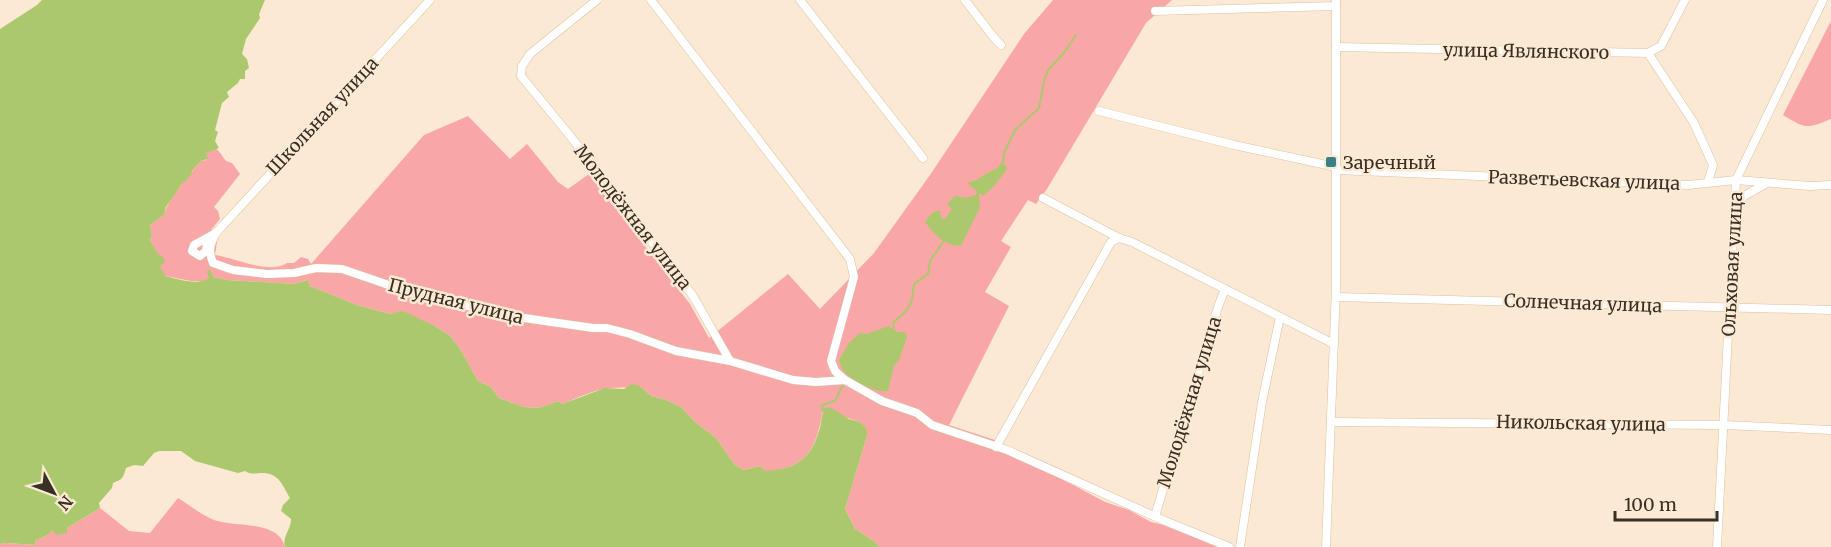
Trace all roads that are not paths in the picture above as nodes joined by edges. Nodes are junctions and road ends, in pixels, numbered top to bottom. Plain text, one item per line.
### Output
1 (430, 0) edge
2 (597, 0) edge
3 (651, 0) edge
4 (800, 0) edge
5 (965, 0) edge
6 (1685, 0) edge
7 (1823, 0) edge
8 (1336, 3) edge
9 (1155, 10) dead end
10 (1001, 45) dead end
11 (1336, 47) junction
12 (1648, 53) junction
13 (1099, 111) dead end
14 (922, 158) dead end
15 (1336, 169) junction
16 (1736, 180) junction
17 (1708, 183) junction
18 (1768, 183) junction
19 (1831, 185) edge
20 (1043, 198) dead end
21 (1736, 207) junction
22 (216, 233) joint
23 (1119, 238) junction
24 (1225, 289) junction
25 (1336, 297) junction
26 (1730, 307) junction
27 (1831, 309) edge
28 (1280, 317) junction
29 (1334, 344) junction
30 (730, 361) junction
31 (844, 380) junction
32 (1331, 422) junction
33 (1724, 425) junction
34 (1831, 430) edge
35 (996, 447) junction
36 (1155, 516) junction
37 (1229, 547) edge
38 (1240, 547) edge
39 (1326, 547) edge
40 (1718, 547) edge

1 - 22 street, Школьная улица
2 - 30 street, Молодёжная улица
3 - 31 street
4 - 14 street
5 - 10 street
6 - 12 street
7 - 16 street, Ольховая улица
8 - 9 street
8 - 11 street
11 - 12 street, улица Являнского
11 - 15 street
12 - 17 street
13 - 15 street, Разветьевская улица
15 - 17 street, Разветьевская улица
15 - 25 street
16 - 17 street, Разветьевская улица
16 - 18 street, Разветьевская улица
16 - 21 street, Ольховая улица
18 - 19 street, Разветьевская улица
18 - 21 street
20 - 23 street
21 - 26 street, Ольховая улица
22 - 30 street, Прудная улица
23 - 24 street
23 - 35 street
24 - 28 street
24 - 36 street, Молодёжная улица
25 - 26 street, Солнечная улица
25 - 29 street
26 - 27 street, Солнечная улица
26 - 33 street, Ольховая улица
28 - 29 street
28 - 38 street
29 - 32 street
30 - 31 street
31 - 35 street
32 - 33 street, Никольская улица
32 - 39 street
33 - 34 street, Никольская улица
33 - 40 street, Ольховая улица
35 - 36 street
36 - 37 street

